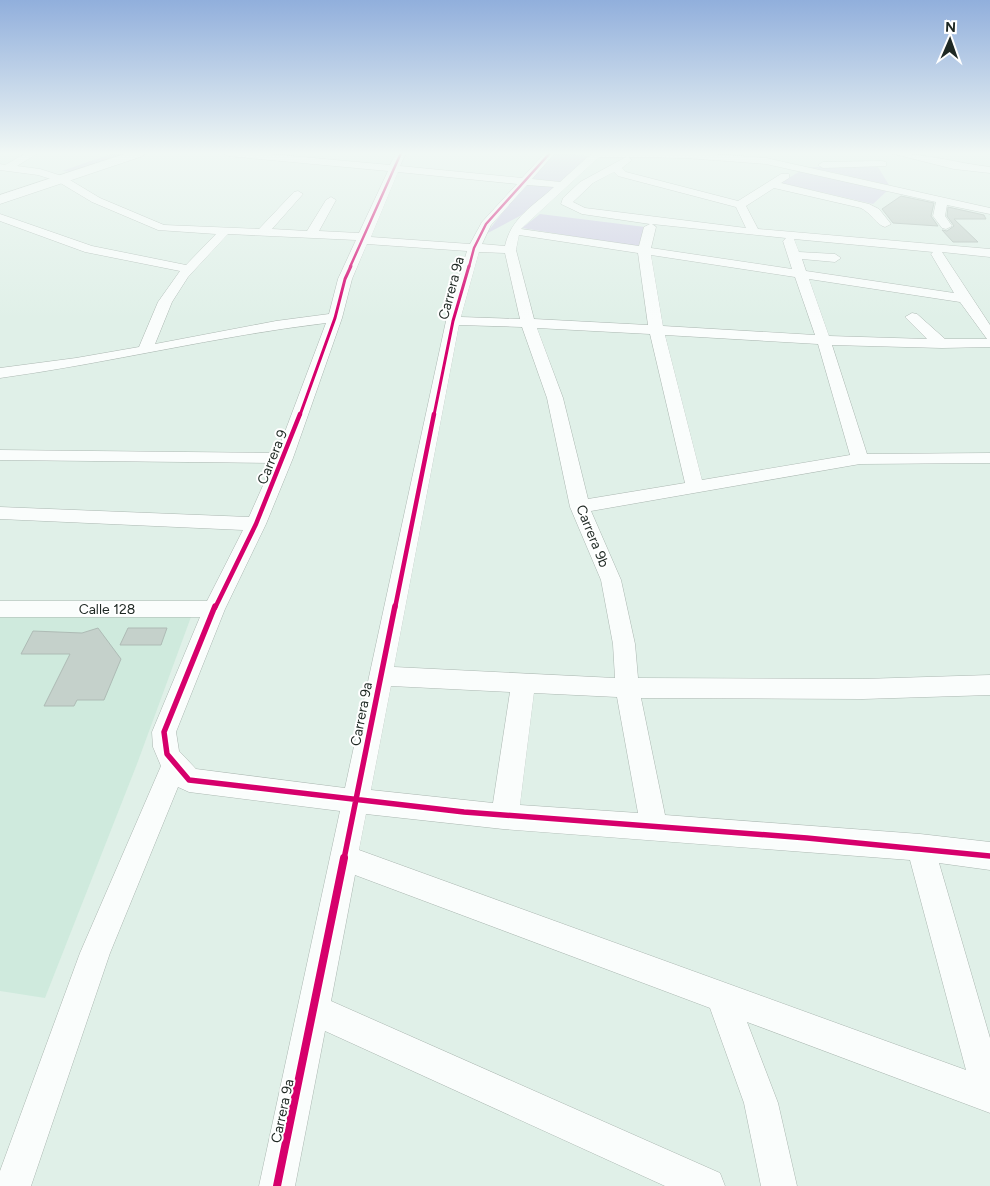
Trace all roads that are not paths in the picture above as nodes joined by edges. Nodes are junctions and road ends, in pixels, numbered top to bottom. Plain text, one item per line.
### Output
1 (115, 208) edge
2 (285, 208) edge
3 (326, 208) edge
4 (378, 208) edge
5 (500, 208) edge
6 (578, 208) edge
7 (742, 208) edge
8 (870, 208) edge
9 (941, 208) edge
10 (977, 208) edge
11 (537, 210) joint
12 (990, 211) edge
13 (0, 216) edge
14 (885, 224) dead end
15 (946, 226) dead end
16 (650, 227) junction
17 (224, 232) junction
18 (754, 232) junction
19 (262, 233) junction
20 (311, 235) junction
21 (514, 235) junction
22 (365, 238) junction
23 (476, 244) junction
24 (820, 244) junction
25 (791, 248) junction
26 (644, 251) junction
27 (990, 253) edge
28 (937, 254) junction
29 (990, 259) edge
30 (188, 269) junction
31 (801, 276) junction
32 (964, 299) junction
33 (912, 317) dead end
34 (335, 318) junction
35 (453, 321) junction
36 (528, 323) junction
37 (656, 330) junction
38 (990, 335) edge
39 (824, 341) junction
40 (942, 344) junction
41 (990, 344) edge
42 (145, 349) junction
43 (0, 373) edge
44 (0, 455) edge
45 (284, 458) junction
46 (990, 458) edge
47 (860, 459) junction
48 (695, 486) junction
49 (580, 507) junction
50 (0, 513) edge
51 (256, 524) junction
52 (0, 609) edge
53 (214, 609) junction
54 (380, 676) junction
55 (523, 683) junction
56 (990, 685) edge
57 (627, 688) junction
58 (174, 765) junction
59 (355, 803) junction
60 (505, 816) junction
61 (654, 826) junction
62 (920, 847) junction
63 (990, 856) edge
64 (345, 858) junction
65 (722, 998) junction
66 (314, 1010) junction
67 (990, 1096) edge
68 (13, 1186) edge
69 (277, 1186) edge
70 (707, 1186) edge
71 (779, 1186) edge

1 - 17 street
2 - 19 street
3 - 20 street
4 - 22 street, Carrera 9
5 - 23 street, Carrera 9a
6 - 18 street
7 - 18 street
8 - 14 street
9 - 15 street
10 - 12 street
11 - 16 street
11 - 21 street
13 - 30 street
16 - 25 street
16 - 26 street
17 - 19 street
17 - 30 street
18 - 27 street
19 - 20 street
20 - 22 street
21 - 23 street
21 - 23 street
21 - 26 street
21 - 36 street, Carrera 9b
22 - 23 street
22 - 34 street, Carrera 9
23 - 35 street, Carrera 9a
24 - 25 street
24 - 25 street
24 - 28 street
25 - 31 street
26 - 31 street
26 - 37 street
28 - 29 street
28 - 32 street
30 - 42 street
31 - 32 street
31 - 39 street
32 - 38 street
33 - 40 street
34 - 42 street
34 - 45 street, Carrera 9
35 - 36 street
35 - 54 street, Carrera 9a
36 - 37 street
36 - 49 street, Carrera 9b
37 - 39 street
37 - 48 street
39 - 40 street
39 - 47 street
40 - 41 street
42 - 43 street
44 - 45 street
45 - 51 street, Carrera 9
46 - 47 street
47 - 48 street
48 - 49 street
49 - 57 street, Carrera 9b
50 - 51 street
51 - 53 street, Carrera 9
52 - 53 street, Calle 128
53 - 58 street, Carrera 9
54 - 55 street
54 - 59 street, Carrera 9a
55 - 57 street
55 - 60 street
56 - 57 street
57 - 61 street, Carrera 9b
58 - 59 street
58 - 68 street
59 - 60 street
59 - 64 street, Carrera 9a
60 - 61 street
61 - 62 street
62 - 63 street
62 - 67 street
64 - 65 street
64 - 66 street, Carrera 9a
65 - 67 street
65 - 71 street
66 - 69 street, Carrera 9a
66 - 70 street

